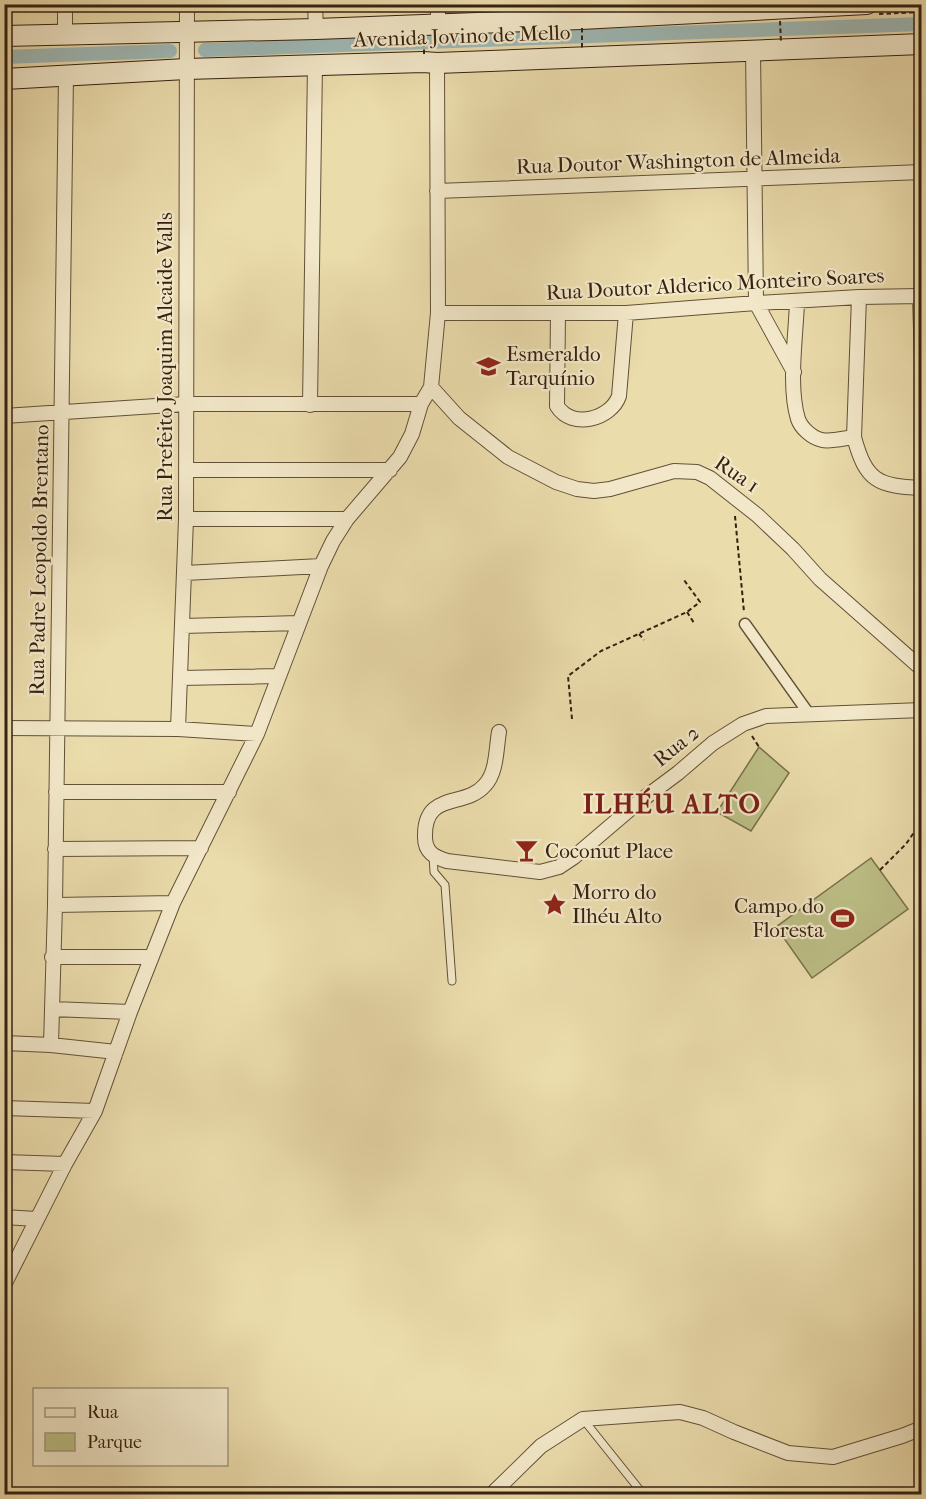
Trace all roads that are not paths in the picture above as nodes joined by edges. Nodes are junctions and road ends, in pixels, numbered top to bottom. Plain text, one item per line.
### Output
1 (65, 4) edge
2 (187, 4) edge
3 (315, 4) edge
4 (867, 4) edge
5 (812, 6) edge
6 (691, 10) edge
7 (571, 17) edge
8 (433, 21) edge
9 (316, 28) junction
10 (186, 31) junction
11 (65, 35) junction
12 (4, 36) edge
13 (921, 44) edge
14 (753, 50) junction
15 (430, 59) junction
16 (315, 65) junction
17 (186, 69) junction
18 (66, 75) junction
19 (4, 79) edge
20 (921, 172) edge
21 (755, 179) junction
22 (437, 191) junction
23 (921, 296) edge
24 (859, 297) junction
25 (797, 302) junction
26 (756, 303) junction
27 (438, 313) junction
28 (558, 313) junction
29 (626, 313) junction
30 (921, 361) edge
31 (794, 372) junction
32 (431, 387) junction
33 (186, 404) junction
34 (421, 404) junction
35 (310, 405) junction
36 (62, 412) junction
37 (4, 416) edge
38 (854, 437) junction
39 (186, 470) junction
40 (390, 470) junction
41 (921, 488) edge
42 (186, 519) junction
43 (347, 519) junction
44 (321, 566) junction
45 (185, 573) junction
46 (298, 623) junction
47 (745, 624) road end
48 (183, 626) junction
49 (921, 669) edge
50 (278, 676) junction
51 (181, 678) junction
52 (921, 710) edge
53 (809, 714) junction
54 (4, 728) edge
55 (58, 729) junction
56 (178, 729) junction
57 (499, 732) dead end
58 (257, 734) junction
59 (56, 792) junction
60 (229, 792) junction
61 (201, 848) junction
62 (55, 849) junction
63 (433, 856) junction
64 (173, 903) junction
65 (56, 905) junction
66 (52, 957) junction
67 (151, 957) junction
68 (452, 981) dead end
69 (52, 1009) junction
70 (130, 1012) junction
71 (4, 1043) edge
72 (51, 1045) junction
73 (116, 1052) junction
74 (4, 1108) edge
75 (95, 1111) junction
76 (4, 1162) edge
77 (65, 1164) junction
78 (4, 1217) edge
79 (36, 1219) junction
80 (6, 1279) edge
81 (583, 1419) junction
82 (921, 1428) edge
83 (492, 1494) edge
84 (643, 1494) edge

1 - 11 street
2 - 10 street, Rua Prefeito Joaquim Alcaide Valls
3 - 9 street
4 - 5 main road
5 - 6 main road
6 - 7 main road
7 - 8 main road
8 - 9 main road
9 - 10 main road
10 - 11 main road
10 - 17 street, Rua Prefeito Joaquim Alcaide Valls
11 - 12 main road
13 - 14 main road, Avenida Jovino de Mello
14 - 15 main road, Avenida Jovino de Mello
14 - 21 street
15 - 16 main road, Avenida Jovino de Mello
15 - 22 street
16 - 17 main road, Avenida Jovino de Mello
16 - 35 street
17 - 18 main road, Avenida Jovino de Mello
17 - 33 street, Rua Prefeito Joaquim Alcaide Valls
18 - 19 main road, Avenida Jovino de Mello
18 - 36 street, Rua Padre Leopoldo Brentano
20 - 21 street, Rua Doutor Washington de Almeida
21 - 22 street, Rua Doutor Washington de Almeida
21 - 26 street
22 - 27 street
23 - 24 street, Rua Doutor Alderico Monteiro Soares
23 - 30 street
24 - 25 street, Rua Doutor Alderico Monteiro Soares
24 - 38 street
25 - 26 street, Rua Doutor Alderico Monteiro Soares
25 - 31 street
26 - 29 street, Rua Doutor Alderico Monteiro Soares
26 - 31 street
27 - 28 street, Rua Doutor Alderico Monteiro Soares
27 - 32 street
28 - 29 street, Rua Doutor Alderico Monteiro Soares
28 - 29 street
31 - 38 street
32 - 34 street
32 - 49 street, Rua 1
33 - 35 street
33 - 36 street
33 - 39 street, Rua Prefeito Joaquim Alcaide Valls
34 - 35 street
34 - 40 street
36 - 37 street
36 - 55 street, Rua Padre Leopoldo Brentano
38 - 41 street
39 - 40 street
39 - 42 street, Rua Prefeito Joaquim Alcaide Valls
40 - 43 street
42 - 43 street
42 - 45 street, Rua Prefeito Joaquim Alcaide Valls
43 - 44 street
44 - 45 street
44 - 46 street
45 - 48 street, Rua Prefeito Joaquim Alcaide Valls
46 - 48 street
46 - 50 street
47 - 53 street
48 - 51 street, Rua Prefeito Joaquim Alcaide Valls
50 - 51 street
50 - 58 street
51 - 56 street, Rua Prefeito Joaquim Alcaide Valls
52 - 53 street, Rua 2
53 - 63 street, Rua 2
54 - 55 street
55 - 56 street
55 - 59 street, Rua Padre Leopoldo Brentano
56 - 58 street
57 - 63 street
58 - 60 street
59 - 60 street
59 - 62 street, Rua Padre Leopoldo Brentano
60 - 61 street
61 - 62 street
61 - 64 street
62 - 65 street, Rua Padre Leopoldo Brentano
63 - 68 lane
64 - 65 street
64 - 67 street
65 - 66 street, Rua Padre Leopoldo Brentano
66 - 67 street
66 - 69 street, Rua Padre Leopoldo Brentano
67 - 70 street
69 - 70 street
69 - 72 street, Rua Padre Leopoldo Brentano
70 - 73 street
71 - 72 street
72 - 73 street
73 - 75 street
74 - 75 street
75 - 77 street
76 - 77 street
77 - 79 street
78 - 79 street
79 - 80 street
81 - 82 street
81 - 83 street
81 - 84 lane

